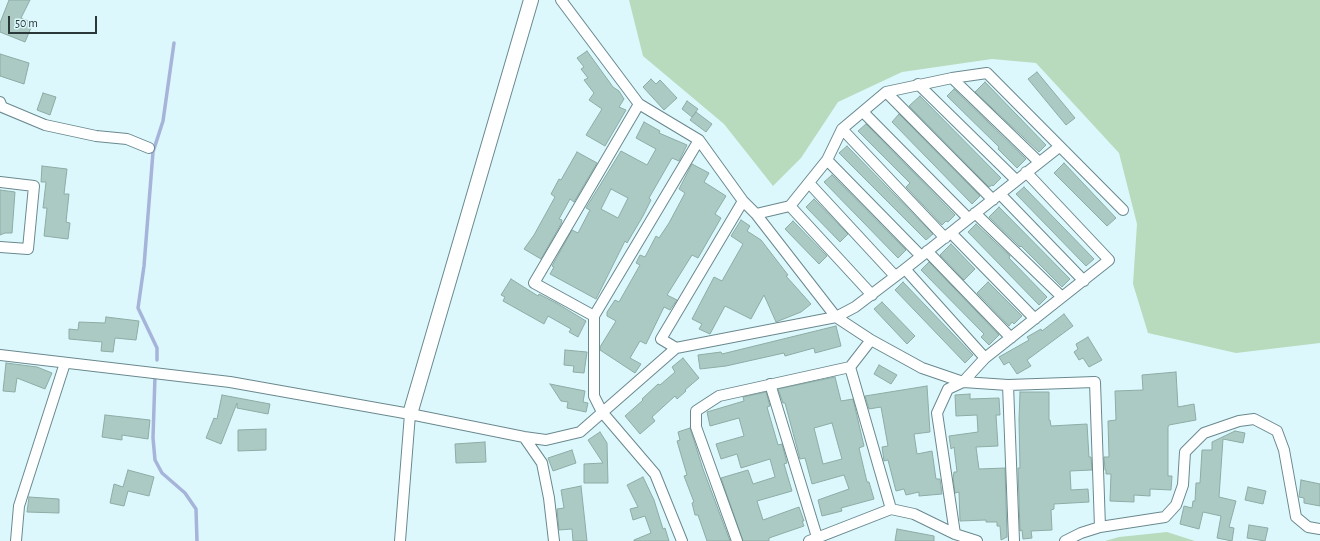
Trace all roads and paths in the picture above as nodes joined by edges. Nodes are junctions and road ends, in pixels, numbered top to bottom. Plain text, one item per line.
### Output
1 (531, 0) edge
2 (561, 0) edge
3 (952, 78) junction
4 (918, 84) junction
5 (886, 92) junction
6 (0, 102) edge
7 (640, 104) junction
8 (863, 112) junction
9 (842, 129) junction
10 (699, 140) junction
11 (1059, 147) junction
12 (149, 148) dead end
13 (827, 160) junction
14 (1039, 162) junction
15 (1026, 172) junction
16 (1016, 180) junction
17 (0, 182) edge
18 (809, 183) junction
19 (997, 197) junction
20 (743, 201) junction
21 (790, 206) junction
22 (1123, 210) dead end
23 (756, 214) junction
24 (972, 216) junction
25 (948, 235) junction
26 (0, 247) edge
27 (924, 254) junction
28 (906, 269) junction
29 (895, 276) junction
30 (1084, 281) junction
31 (872, 295) junction
32 (1062, 297) junction
33 (594, 316) junction
34 (836, 317) junction
35 (1035, 319) junction
36 (1010, 338) junction
37 (871, 340) junction
38 (676, 348) junction
39 (0, 355) edge
40 (985, 358) junction
41 (65, 363) junction
42 (850, 367) junction
43 (963, 382) junction
44 (770, 384) junction
45 (1008, 385) junction
46 (602, 412) junction
47 (410, 414) junction
48 (524, 437) junction
49 (891, 509) junction
50 (1100, 527) junction
51 (1320, 529) edge
52 (955, 534) junction
53 (813, 539) edge
54 (16, 541) edge
55 (400, 541) edge
56 (554, 541) edge
57 (682, 541) edge
58 (737, 541) edge
59 (977, 541) edge
60 (1014, 541) edge
61 (1065, 541) edge

1 - 47 street
2 - 7 street
3 - 4 street
3 - 11 street
3 - 14 street
4 - 5 street
4 - 16 street
5 - 8 street
5 - 19 street
6 - 12 street
7 - 10 street
7 - 33 street
8 - 9 street
8 - 24 street
9 - 13 street
9 - 25 street
10 - 20 street
10 - 33 street
11 - 14 street
11 - 22 street
13 - 18 street
13 - 27 street
14 - 15 street
15 - 16 street
15 - 30 street
16 - 19 street
17 - 26 street
18 - 21 street
18 - 29 street
19 - 24 street
19 - 30 street
20 - 23 street
20 - 38 street
21 - 23 street
21 - 31 street
23 - 34 street
24 - 25 street
24 - 32 street
25 - 27 street
25 - 35 street
27 - 28 street
27 - 36 street
28 - 29 street
28 - 40 street
29 - 31 street
30 - 32 street
31 - 34 street
32 - 35 street
33 - 46 street
34 - 37 street
34 - 38 street
35 - 36 street
36 - 40 street
37 - 42 street
37 - 43 street
38 - 46 street
39 - 41 street
40 - 43 street
41 - 47 street
41 - 54 street
42 - 44 street
42 - 49 street
43 - 45 street
43 - 52 street
44 - 53 street
44 - 58 street
45 - 50 street
45 - 60 street
46 - 48 street
46 - 57 street
47 - 48 street
47 - 55 street
48 - 56 street
49 - 52 street
49 - 53 street
50 - 51 street
50 - 61 street
52 - 59 street

